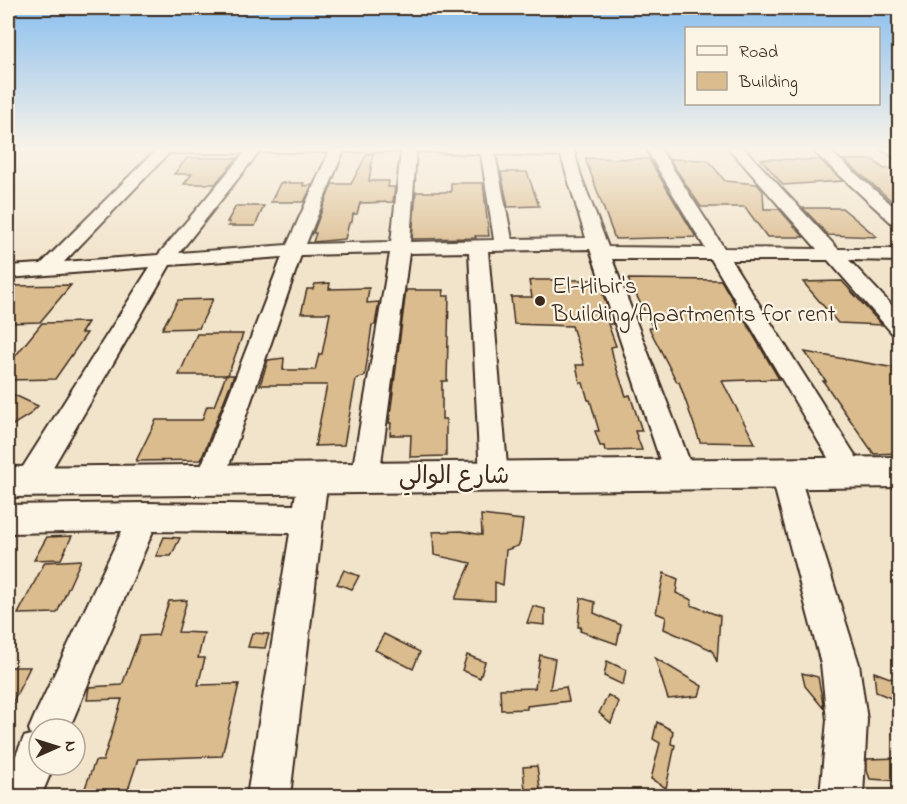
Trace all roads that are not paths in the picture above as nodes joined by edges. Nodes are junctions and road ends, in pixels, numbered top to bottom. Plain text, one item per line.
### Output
1 (130, 185) edge
2 (226, 185) edge
3 (322, 185) edge
4 (406, 185) edge
5 (493, 185) edge
6 (576, 185) edge
7 (674, 185) edge
8 (770, 185) edge
9 (859, 185) edge
10 (900, 221) edge
11 (504, 245) junction
12 (478, 246) junction
13 (400, 248) junction
14 (600, 248) junction
15 (294, 250) junction
16 (716, 254) junction
17 (834, 254) junction
18 (900, 255) edge
19 (164, 261) junction
20 (48, 267) junction
21 (8, 272) edge
22 (900, 328) edge
23 (900, 472) edge
24 (784, 474) junction
25 (853, 474) junction
26 (678, 475) junction
27 (494, 477) junction
28 (365, 478) junction
29 (210, 480) junction
30 (18, 482) edge
31 (309, 497) junction
32 (144, 517) junction
33 (8, 519) edge
34 (54, 717) edge
35 (28, 777) edge
36 (19, 796) edge
37 (268, 796) edge
38 (842, 796) edge

1 - 20 street
2 - 19 street
3 - 15 street
4 - 13 street
5 - 11 street
6 - 14 street
7 - 16 street
8 - 17 street
9 - 10 street
11 - 12 street
11 - 14 street
12 - 13 street
12 - 27 street
13 - 15 street
13 - 28 street
14 - 16 street
14 - 26 street
15 - 19 street
15 - 29 street
16 - 17 street
16 - 25 street
17 - 18 street
17 - 22 street
19 - 20 street
19 - 30 street
20 - 21 street
23 - 25 main road, شارع الوالي
24 - 25 main road, شارع الوالي
24 - 26 main road, شارع الوالي
24 - 38 street
26 - 27 main road, شارع الوالي
27 - 28 main road, شارع الوالي
28 - 31 main road, شارع الوالي
29 - 30 main road, شارع الوالي
29 - 31 main road, شارع الوالي
31 - 32 street
31 - 37 street
32 - 33 street
32 - 34 street
35 - 36 street

